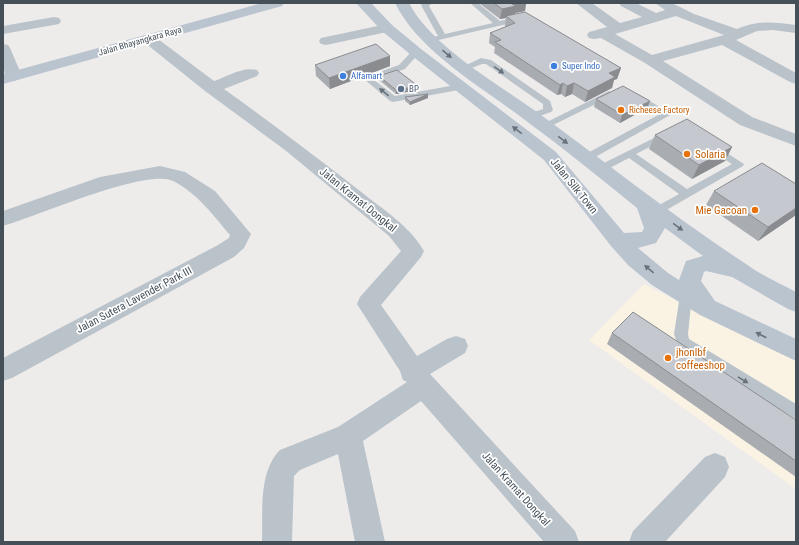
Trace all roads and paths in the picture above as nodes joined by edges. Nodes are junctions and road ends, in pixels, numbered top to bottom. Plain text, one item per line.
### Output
1 (249, 3) edge
2 (277, 3) edge
3 (363, 3) edge
4 (392, 3) edge
5 (428, 3) edge
6 (474, 3) edge
7 (583, 3) edge
8 (626, 3) edge
9 (662, 3) edge
10 (406, 10) edge
11 (675, 12) junction
12 (528, 17) edge
13 (653, 17) junction
14 (54, 21) dead end
15 (498, 23) junction
16 (387, 28) junction
17 (618, 28) junction
18 (796, 29) edge
19 (3, 30) edge
20 (436, 38) junction
21 (731, 38) junction
22 (149, 39) junction
23 (326, 41) dead end
24 (105, 47) junction
25 (3, 48) edge
26 (416, 52) junction
27 (650, 60) junction
28 (252, 73) dead end
29 (8, 74) edge
30 (796, 79) edge
31 (461, 87) junction
32 (211, 88) junction
33 (615, 91) edge
34 (628, 92) edge
35 (538, 121) junction
36 (674, 131) edge
37 (796, 140) edge
38 (707, 144) edge
39 (629, 154) junction
40 (593, 163) junction
41 (687, 194) junction
42 (651, 208) junction
43 (3, 219) edge
44 (618, 241) junction
45 (739, 271) junction
46 (686, 295) junction
47 (796, 303) edge
48 (708, 308) junction
49 (456, 346) dead end
50 (796, 351) edge
51 (9, 366) edge
52 (417, 378) junction
53 (796, 412) edge
54 (348, 436) junction
55 (715, 467) dead end
56 (278, 542) edge
57 (370, 542) edge
58 (564, 542) edge
59 (644, 542) edge

1 - 24 main road, Jalan Bhayangkara Raya
2 - 22 main road, Jalan Bhayangkara Raya
3 - 16 main road, Jalan Silk Town
4 - 10 main road, Jalan Silk Town
5 - 20 lane
6 - 15 lane
7 - 17 street
8 - 13 street
9 - 11 street
10 - 20 main road, Jalan Silk Town
11 - 13 street
11 - 21 street
12 - 15 lane
13 - 17 street
14 - 19 street
15 - 20 lane
16 - 23 street
16 - 26 main road, Jalan Silk Town
17 - 27 street
18 - 21 street
20 -> 35 main road, Jalan Silk Town
21 - 27 street
21 - 30 street
22 - 24 main road, Jalan Bhayangkara Raya
22 - 32 street, Jalan Kramat Dongkal
24 - 29 main road, Jalan Bhayangkara Raya
25 - 29 street
26 - 31 main road, Jalan Silk Town
31 -> 26 lane
27 - 37 street
28 - 32 street
44 -> 31 main road, Jalan Silk Town
32 - 52 street, Jalan Kramat Dongkal
33 - 35 lane
34 - 40 lane
35 -> 40 main road, Jalan Silk Town
36 - 39 lane
38 - 41 lane
39 - 40 lane
39 - 41 lane
40 - 42 main road, Jalan Silk Town
41 - 42 lane
42 - 44 main road
42 -> 45 main road, Jalan Silk Town
43 - 51 street, Jalan Sutera Lavender Park III
46 -> 44 main road, Jalan Silk Town
45 - 47 main road, Jalan Silk Town
45 - 48 main road
46 - 48 main road, Jalan Silk Town
46 -> 53 lane
50 -> 48 main road, Jalan Silk Town
49 - 52 street
52 - 54 street
52 - 58 street, Jalan Kramat Dongkal
54 - 56 street
54 - 57 street
55 - 59 street

